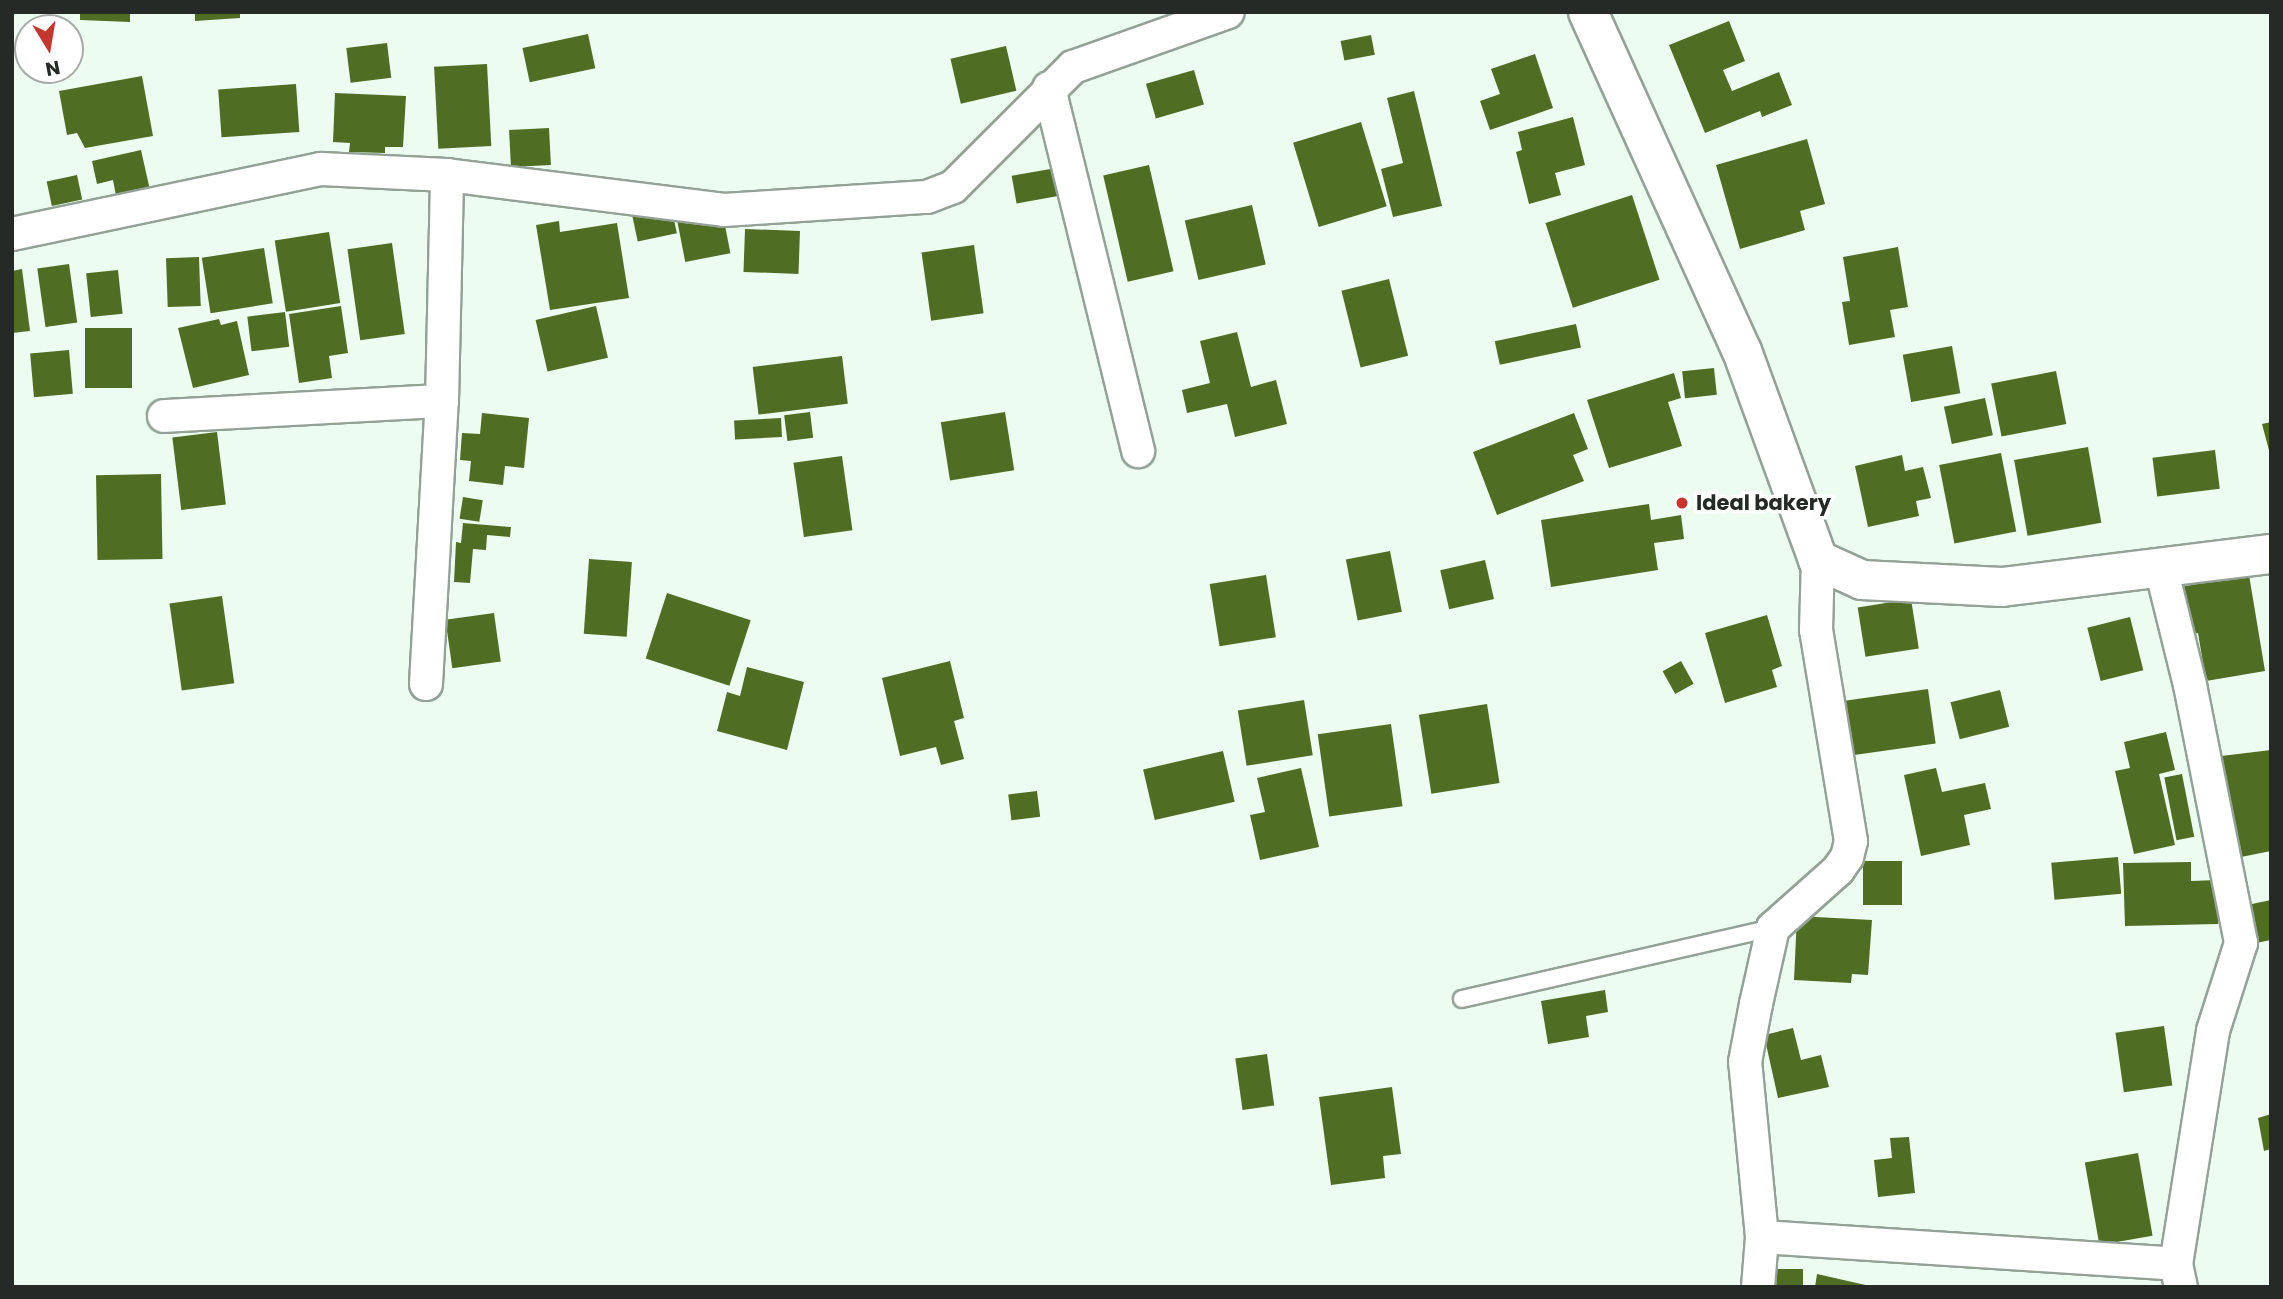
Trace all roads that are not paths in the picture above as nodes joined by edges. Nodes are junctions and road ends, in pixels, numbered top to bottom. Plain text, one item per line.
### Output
1 (1228, 12) edge
2 (1588, 12) edge
3 (1049, 88) junction
4 (447, 175) junction
5 (12, 234) edge
6 (442, 401) junction
7 (164, 416) dead end
8 (1138, 451) dead end
9 (2271, 554) edge
10 (1818, 560) junction
11 (2161, 568) junction
12 (426, 684) dead end
13 (1773, 928) junction
14 (1462, 999) dead end
15 (1762, 1237) junction
16 (2179, 1275) edge
17 (1758, 1287) edge

1 - 3 street
2 - 10 main road
3 - 4 street
3 - 8 street
4 - 5 street
4 - 6 street
6 - 7 street
6 - 12 street
9 - 11 main road
10 - 11 main road
10 - 13 street
11 - 16 street
13 - 14 lane
13 - 15 street
15 - 16 street
15 - 17 street

